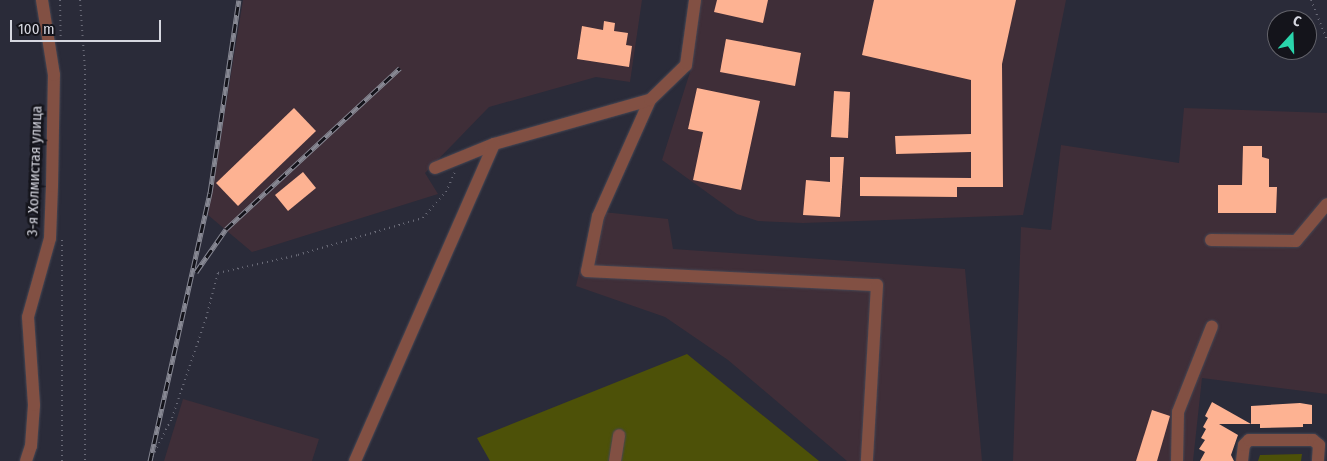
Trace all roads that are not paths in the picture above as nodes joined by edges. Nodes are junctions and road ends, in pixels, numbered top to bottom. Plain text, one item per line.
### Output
1 (42, 0) edge
2 (695, 0) edge
3 (650, 100) junction
4 (494, 144) junction
5 (435, 168) dead end
6 (1327, 204) edge
7 (1211, 240) dead end
8 (1212, 326) dead end
9 (619, 435) dead end
10 (26, 461) edge
11 (355, 461) edge
12 (615, 461) edge
13 (867, 461) edge
14 (1177, 461) edge
15 (1242, 461) edge
16 (1318, 461) edge

1 - 10 street, 3-я Холмистая улица
2 - 3 street
3 - 4 street
3 - 13 street
4 - 5 street
4 - 11 street
6 - 7 street
8 - 14 street
9 - 12 street
15 - 16 street

